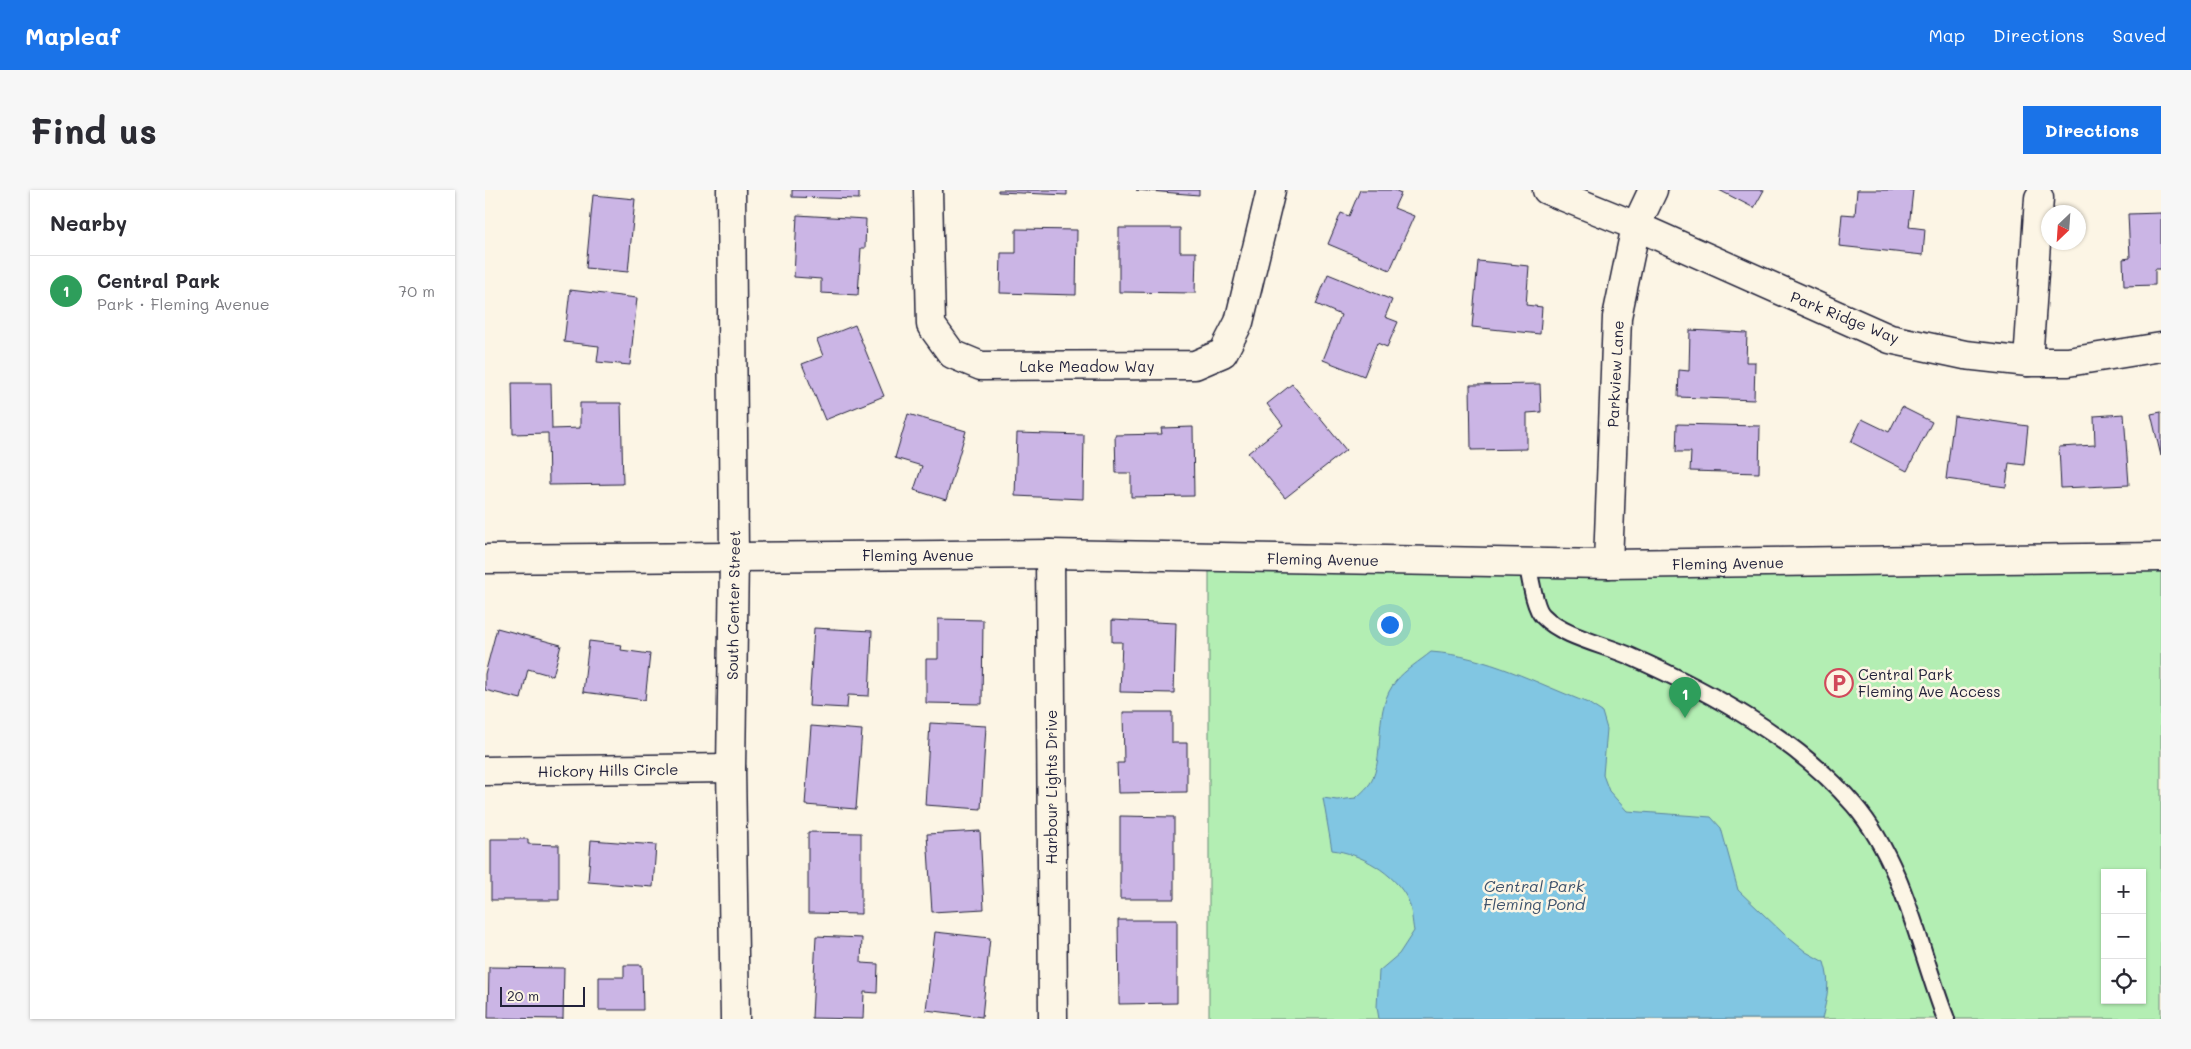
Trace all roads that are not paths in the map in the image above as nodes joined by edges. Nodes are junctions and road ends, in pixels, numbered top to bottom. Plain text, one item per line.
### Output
1 (731, 190) edge
2 (928, 190) edge
3 (1271, 190) edge
4 (1547, 190) edge
5 (1653, 190) edge
6 (2039, 198) dead end
7 (1636, 226) junction
8 (2161, 347) edge
9 (2028, 362) junction
10 (1050, 554) junction
11 (734, 557) junction
12 (2161, 557) edge
13 (485, 559) edge
14 (1527, 562) junction
15 (1608, 564) junction
16 (731, 768) junction
17 (485, 771) edge
18 (735, 1019) edge
19 (1053, 1019) edge
20 (1946, 1019) edge

1 - 11 street, South Center Street
2 - 3 street, Lake Meadow Way
4 - 7 street, Park Ridge Way
5 - 7 street, Parkview Lane
6 - 9 street
7 - 9 street, Park Ridge Way
7 - 15 street, Parkview Lane
8 - 9 street, Park Ridge Way
10 - 11 street, Fleming Avenue
10 - 14 street, Fleming Avenue
10 - 19 street, Harbour Lights Drive
11 - 13 street, Fleming Avenue
11 - 16 street, South Center Street
12 - 15 street, Fleming Avenue
14 - 15 street, Fleming Avenue
14 - 20 lane
16 - 17 street, Hickory Hills Circle
16 - 18 street, South Center Street

